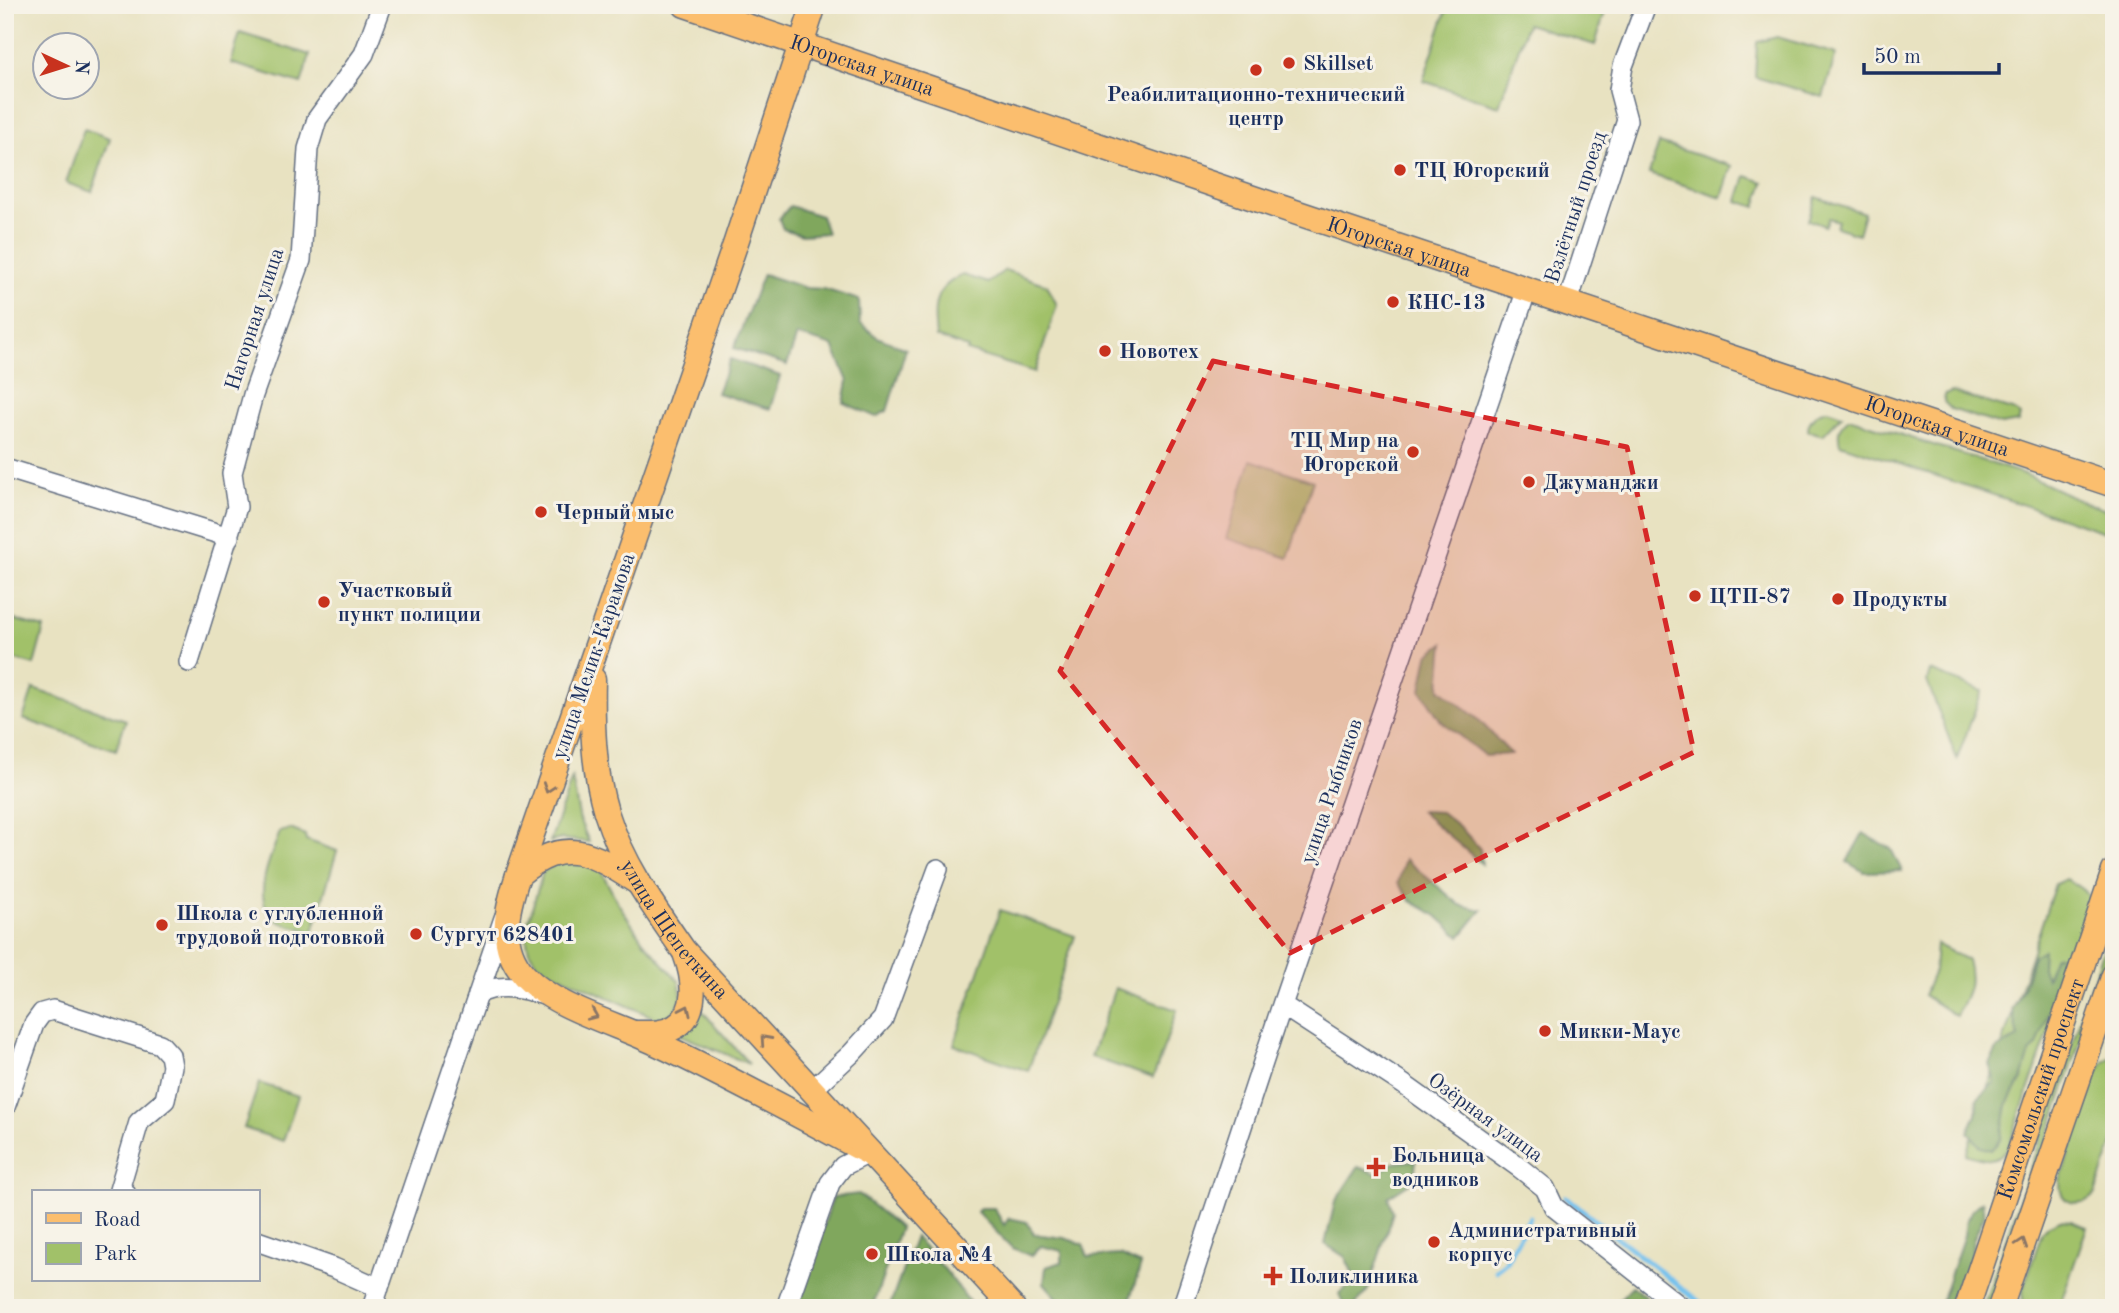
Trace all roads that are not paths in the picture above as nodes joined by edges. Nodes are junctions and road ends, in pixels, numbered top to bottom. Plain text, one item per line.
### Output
1 (382, 5) edge
2 (685, 5) edge
3 (814, 5) edge
4 (1646, 5) edge
5 (802, 44) junction
6 (1527, 289) junction
7 (1568, 302) junction
8 (5, 468) edge
9 (2114, 485) edge
10 (229, 537) junction
11 (594, 654) junction
12 (189, 662) dead end
13 (939, 869) dead end
14 (2114, 871) edge
15 (518, 875) junction
16 (638, 883) junction
17 (507, 911) junction
18 (684, 951) junction
19 (2114, 975) edge
20 (478, 994) junction
21 (551, 997) junction
22 (1282, 1005) junction
23 (636, 1033) junction
24 (811, 1091) junction
25 (5, 1107) edge
26 (869, 1153) junction
27 (119, 1190) edge
28 (259, 1242) edge
29 (379, 1289) junction
30 (372, 1308) edge
31 (786, 1308) edge
32 (1013, 1308) edge
33 (1182, 1308) edge
34 (1682, 1308) edge
35 (1967, 1308) edge
36 (2000, 1308) edge

1 - 10 street, Нагорная улица
2 - 5 main road, Югорская улица
3 - 5 main road, улица Мелик-Карамова
4 - 7 street, Взлётный проезд
5 - 6 main road, Югорская улица
5 - 11 main road, улица Мелик-Карамова
6 - 7 main road, Югорская улица
6 - 22 street, улица Рыбников
7 - 9 main road, Югорская улица
8 - 10 street
10 - 12 street, Нагорная улица
11 -> 15 main road, улица Мелик-Карамова
11 - 16 main road, улица Щепеткина
13 - 24 street
14 - 35 main road, Комсомольский проспект
15 - 16 main road
15 - 17 main road, улица Мелик-Карамова
16 - 18 main road, улица Щепеткина
17 - 20 street, улица Мелик-Карамова
17 - 21 main road, улица Щепеткина
23 -> 18 main road
24 -> 18 main road, улица Щепеткина
36 -> 19 main road, Комсомольский проспект
20 - 21 street
20 - 29 street, улица Мелик-Карамова
21 -> 23 main road, улица Щепеткина
22 - 33 street, улица Рыбников
22 - 34 street, Озёрная улица
23 - 26 main road, улица Щепеткина
24 - 26 main road, улица Щепеткина
25 - 27 street
26 - 31 street
26 - 32 main road, улица Щепеткина
28 - 29 street
29 - 30 street, улица Мелик-Карамова

